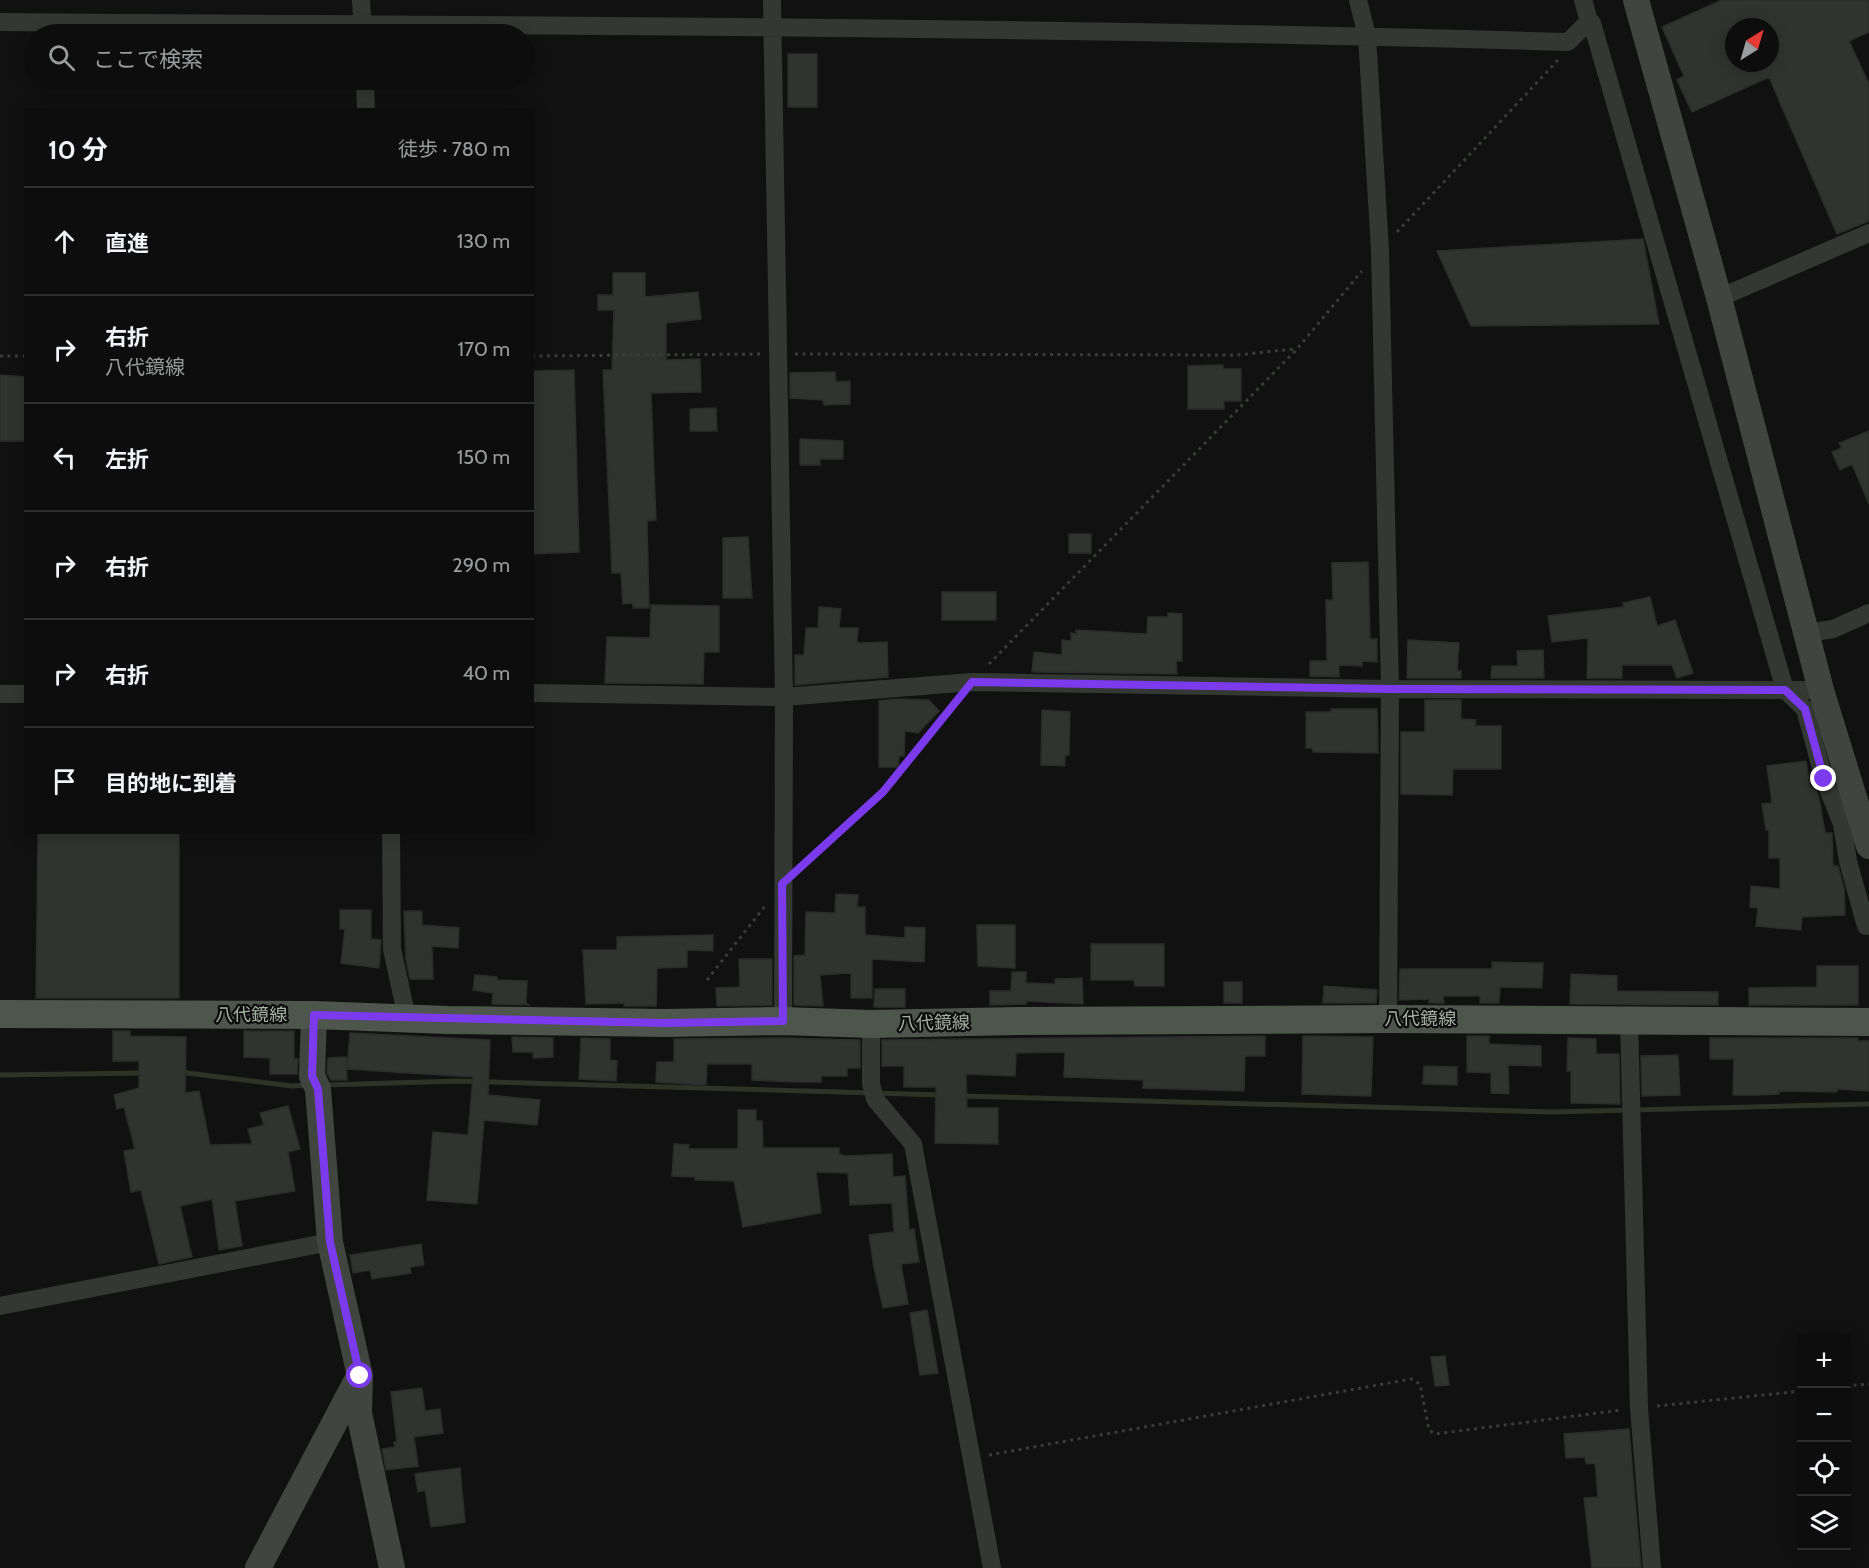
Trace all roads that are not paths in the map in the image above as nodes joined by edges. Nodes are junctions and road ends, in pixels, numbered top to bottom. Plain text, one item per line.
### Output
1 (361, 0) edge
2 (772, 0) edge
3 (1358, 0) edge
4 (1583, 0) edge
5 (1641, 5) edge
6 (0, 22) edge
7 (1592, 23) dead end
8 (90, 24) edge
9 (362, 24) edge
10 (772, 28) junction
11 (534, 29) edge
12 (1367, 36) junction
13 (365, 90) edge
14 (366, 108) edge
15 (1869, 233) edge
16 (1719, 298) junction
17 (1869, 613) edge
18 (1808, 633) junction
19 (1390, 689) junction
20 (1785, 690) junction
21 (1821, 690) junction
22 (534, 693) edge
23 (0, 694) edge
24 (24, 694) edge
25 (784, 697) junction
26 (1849, 785) edge
27 (391, 834) edge
28 (1869, 846) edge
29 (1869, 855) edge
30 (1848, 861) junction
31 (1866, 926) dead end
32 (0, 1014) edge
33 (314, 1015) junction
34 (407, 1018) junction
35 (1388, 1019) junction
36 (1629, 1019) junction
37 (783, 1021) junction
38 (1869, 1022) edge
39 (871, 1024) junction
40 (330, 1242) junction
41 (0, 1306) edge
42 (360, 1376) junction
43 (258, 1568) edge
44 (392, 1568) edge
45 (992, 1568) edge
46 (1652, 1568) edge

1 - 9 street
2 - 10 street
3 - 12 street
4 - 12 street
5 - 16 street
6 - 8 street
7 - 20 street
10 - 11 street
10 - 12 street
10 - 25 street
12 - 19 street
13 - 14 street
15 - 16 street
16 - 18 street
17 - 18 street
18 - 21 street
19 - 20 street
19 - 25 street
19 - 35 street
20 - 21 street
20 - 26 street
21 - 26 street
22 - 25 street
23 - 24 street
25 - 37 street
26 - 28 street
26 - 30 street
27 - 34 street
29 - 30 street
30 - 31 street
32 - 33 main road, 八代鏡線
33 - 34 main road, 八代鏡線
33 - 40 street
34 - 37 main road, 八代鏡線
35 - 36 main road, 八代鏡線
35 - 39 main road, 八代鏡線
36 - 38 main road, 八代鏡線
36 - 46 street
37 - 39 main road, 八代鏡線
39 - 45 street
40 - 41 street
40 - 42 street
42 - 43 street
42 - 44 street

